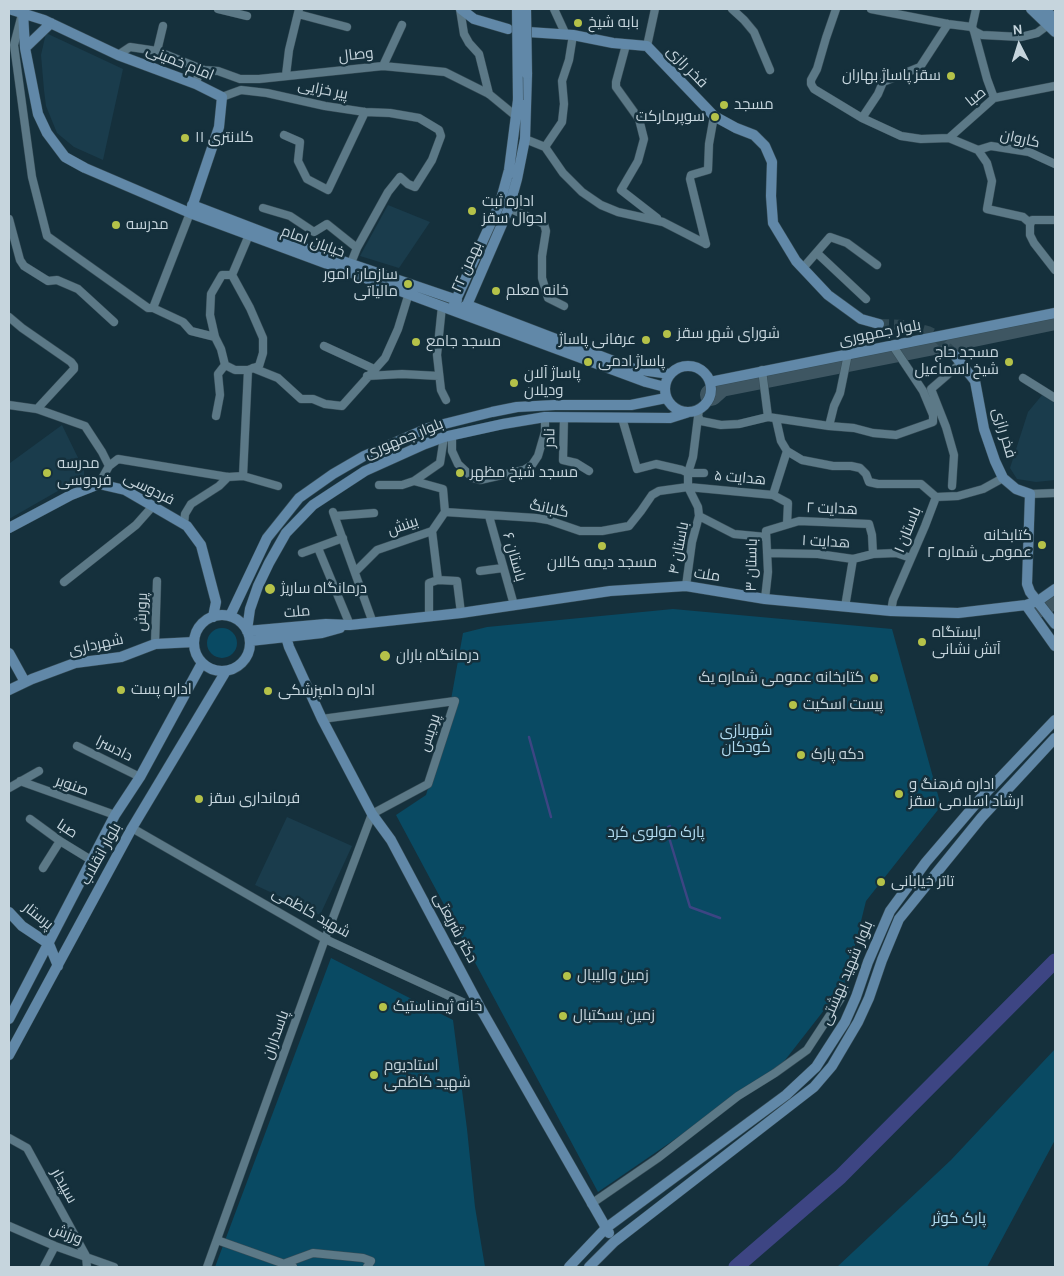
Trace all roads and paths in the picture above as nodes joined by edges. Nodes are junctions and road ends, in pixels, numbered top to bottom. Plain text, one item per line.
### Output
1 (9, 9) edge
2 (218, 9) edge
3 (461, 9) edge
4 (517, 9) edge
5 (526, 9) edge
6 (554, 9) edge
7 (656, 9) edge
8 (732, 9) edge
9 (836, 9) edge
10 (871, 9) edge
11 (976, 9) edge
12 (1031, 9) edge
13 (1044, 9) edge
14 (298, 11) edge
15 (22, 13) junction
16 (247, 16) dead end
17 (47, 22) junction
18 (948, 24) junction
19 (402, 25) dead end
20 (163, 26) dead end
21 (1053, 26) edge
22 (347, 27) dead end
23 (508, 29) dead end
24 (973, 29) junction
25 (528, 32) dead end
26 (569, 35) junction
27 (626, 45) junction
28 (647, 46) junction
29 (25, 48) junction
30 (157, 51) junction
31 (118, 55) junction
32 (383, 66) junction
33 (204, 70) junction
34 (770, 70) dead end
35 (286, 75) junction
36 (196, 84) junction
37 (1055, 86) edge
38 (489, 94) junction
39 (222, 97) junction
40 (994, 98) junction
41 (365, 112) junction
42 (714, 116) junction
43 (516, 117) junction
44 (862, 118) junction
45 (284, 135) dead end
46 (949, 138) junction
47 (525, 139) junction
48 (546, 147) junction
49 (978, 150) junction
50 (1055, 164) edge
51 (262, 208) dead end
52 (509, 208) junction
53 (191, 209) junction
54 (9, 218) edge
55 (657, 218) dead end
56 (1055, 220) edge
57 (1030, 224) junction
58 (249, 235) junction
59 (357, 248) junction
60 (817, 253) junction
61 (877, 266) dead end
62 (349, 268) junction
63 (803, 268) junction
64 (1055, 270) edge
65 (232, 275) junction
66 (409, 293) junction
67 (866, 299) dead end
68 (457, 300) junction
69 (467, 305) junction
70 (442, 306) junction
71 (564, 306) dead end
72 (153, 308) junction
73 (457, 311) junction
74 (1055, 313) edge
75 (9, 317) edge
76 (114, 322) dead end
77 (879, 324) tunnel mouth
78 (215, 337) junction
79 (324, 346) dead end
80 (893, 346) junction
81 (952, 352) tunnel mouth
82 (848, 354) junction
83 (961, 363) junction
84 (225, 365) junction
85 (250, 369) junction
86 (374, 369) junction
87 (762, 370) junction
88 (670, 374) junction
89 (367, 376) junction
90 (439, 376) junction
91 (1022, 378) dead end
92 (710, 382) junction
93 (666, 393) junction
94 (1055, 398) edge
95 (446, 400) dead end
96 (9, 405) edge
97 (38, 409) junction
98 (695, 413) junction
99 (216, 416) dead end
100 (545, 417) junction
101 (564, 417) junction
102 (622, 418) junction
103 (772, 418) junction
104 (830, 426) junction
105 (448, 436) junction
106 (788, 451) junction
107 (109, 466) junction
108 (589, 471) dead end
109 (688, 473) junction
110 (704, 473) dead end
111 (243, 476) junction
112 (228, 477) junction
113 (1003, 478) junction
114 (414, 481) junction
115 (99, 484) junction
116 (379, 485) dead end
117 (278, 486) dead end
118 (952, 486) dead end
119 (688, 487) junction
120 (1055, 493) edge
121 (773, 494) junction
122 (1030, 494) junction
123 (936, 497) junction
124 (152, 507) junction
125 (445, 512) junction
126 (374, 513) dead end
127 (489, 516) junction
128 (699, 516) junction
129 (184, 524) junction
130 (787, 524) junction
131 (9, 528) edge
132 (432, 531) junction
133 (602, 531) joint
134 (766, 534) junction
135 (343, 538) junction
136 (318, 548) junction
137 (302, 553) dead end
138 (767, 553) junction
139 (873, 554) junction
140 (911, 558) junction
141 (853, 559) junction
142 (503, 568) junction
143 (356, 571) junction
144 (480, 571) dead end
145 (438, 580) junction
146 (157, 581) dead end
147 (64, 582) dead end
148 (686, 586) junction
149 (1055, 590) edge
150 (765, 599) junction
151 (1038, 601) junction
152 (514, 605) junction
153 (1026, 605) junction
154 (845, 607) junction
155 (890, 611) junction
156 (460, 613) junction
157 (213, 616) junction
158 (230, 616) junction
159 (428, 616) junction
160 (373, 622) junction
161 (1055, 624) edge
162 (350, 625) junction
163 (248, 634) junction
164 (286, 637) junction
165 (194, 642) junction
166 (155, 644) junction
167 (1055, 646) edge
168 (9, 653) edge
169 (202, 663) junction
170 (226, 671) junction
171 (25, 682) junction
172 (9, 690) edge
173 (322, 719) junction
174 (1055, 720) edge
175 (1055, 738) edge
176 (77, 746) dead end
177 (39, 771) dead end
178 (140, 777) junction
179 (20, 781) junction
180 (9, 788) edge
181 (372, 814) junction
182 (115, 816) junction
183 (30, 820) dead end
184 (132, 828) junction
185 (60, 841) junction
186 (91, 860) junction
187 (43, 868) dead end
188 (9, 912) edge
189 (325, 939) junction
190 (49, 944) junction
191 (58, 966) junction
192 (845, 992) dead end
193 (482, 1011) junction
194 (9, 1019) edge
195 (9, 1056) edge
196 (9, 1138) edge
197 (592, 1204) junction
198 (9, 1226) edge
199 (606, 1228) junction
200 (217, 1240) junction
201 (614, 1242) junction
202 (55, 1246) junction
203 (86, 1256) junction
204 (283, 1264) junction
205 (44, 1267) edge
206 (88, 1267) edge
207 (114, 1267) edge
208 (207, 1267) edge
209 (293, 1267) edge
210 (367, 1267) edge
211 (569, 1267) edge
212 (589, 1267) edge

1 - 15 street, امام خمینی
2 - 16 street
3 - 23 street
3 - 38 street
4 - 43 street, ۲۲ بهمن, bridge
5 - 47 street, ۲۲ بهمن, bridge
6 - 26 street
7 - 28 street
8 - 34 street
9 - 44 street
10 - 18 street
11 - 24 street
12 - 21 street
13 - 21 street
14 - 22 street
14 - 35 street
15 - 17 street, امام خمینی
15 - 29 street, خیابان امام
15 - 72 street
17 - 29 street
17 - 31 street, امام خمینی
18 - 24 street
18 - 44 street
19 - 32 street
20 - 30 street
21 - 24 street
24 - 40 street
25 - 26 street, فخر رازی
26 - 27 street, فخر رازی
26 - 48 street
27 - 28 street, فخر رازی
27 - 55 street
28 - 42 street, فخر رازی
29 - 53 street, خیابان امام
30 - 31 street, وصال
30 - 33 street, وصال
31 - 36 street, امام خمینی
32 - 35 street, وصال
32 - 38 street, وصال
33 - 35 street, وصال
33 - 36 street
36 - 39 street, امام خمینی
37 - 40 street, صبا
38 - 43 street, وصال
39 - 41 street, پیر خزایی
39 - 53 street, امام خمینی
40 - 46 street, صبا
41 - 45 street
41 - 59 street, پیر خزایی
42 - 48 street
42 - 63 street, فخر رازی
43 - 68 street, ۲۲ بهمن
44 - 46 street
46 - 49 street
47 - 48 street
47 - 52 street, ۲۲ بهمن
49 - 50 street, کاروان
49 - 57 street
51 - 59 street
52 - 69 street, ۲۲ بهمن
52 - 71 street
53 - 58 street, خیابان امام
53 - 62 street
53 - 72 street
54 - 76 street
56 - 57 street
57 - 64 street
58 - 62 street, خیابان امام
58 - 65 street
59 - 62 street
60 - 61 street
60 - 63 street
60 - 67 street
62 - 66 street, خیابان امام
62 - 68 street
63 - 77 street, فخر رازی
65 - 78 street
65 - 85 street
66 - 70 street, خیابان امام
66 - 86 street
68 - 73 street, ۲۲ بهمن
69 - 73 street, ۲۲ بهمن
69 - 88 street
70 - 73 street, خیابان امام
70 - 90 street
72 - 78 street
73 - 93 street, خیابان امام
74 - 80 street, بلوار جمهوری
75 - 97 street
78 - 84 street
79 - 86 street
80 - 82 street, بلوار جمهوری
80 - 104 street
81 - 83 street, فخر رازی
82 - 87 street, بلوار جمهوری
82 - 104 street
83 - 113 street, فخر رازی
83 - 118 street
84 - 85 street
84 - 99 street
85 - 89 street
85 - 111 street
86 - 89 street
87 - 92 street, بلوار جمهوری
87 - 103 street
88 - 92 street
88 - 93 street
89 - 90 street
90 - 95 street
91 - 94 street
92 - 98 street
93 - 98 street
93 - 158 street, بلوار جمهوری
96 - 97 street
97 - 107 street
98 - 102 street, بلوار جمهوری
98 - 103 street
98 - 109 street
100 - 101 street, بلوار جمهوری
100 - 105 street, بلوار جمهوری
100 - 105 street
101 - 102 street, بلوار جمهوری
101 - 108 street, نادر
102 - 109 street
103 - 104 street
103 - 106 street
105 - 114 street
105 - 163 street, بلوار جمهوری
106 - 121 street
106 - 123 street
107 - 112 street
107 - 115 street
109 - 110 street
109 - 119 street
111 - 112 street
111 - 117 street
112 - 129 street
113 - 122 street, فخر رازی
113 - 123 street, باستان ۱
114 - 116 street
114 - 125 street
115 - 124 street, فردوسی
115 - 131 street, فردوسی
119 - 121 street, هدایت ۵
119 - 128 street, باستان ۴
119 - 133 street, هدایت ۵
120 - 122 street
121 - 130 street, هدایت ۵
122 - 151 street
123 - 140 street, باستان ۱
124 - 129 street, فردوسی
124 - 147 street
125 - 127 street
125 - 132 street, بینش
126 - 135 street
127 - 133 street, گلبانگ
127 - 142 street, باستان ۶
128 - 134 street
128 - 148 street, باستان ۴
129 - 157 street, فردوسی
130 - 134 street, هدایت ۲
130 - 139 street, هدایت ۲
132 - 143 street, بینش
132 - 145 street
134 - 138 street, باستان ۳
135 - 136 street
135 - 143 street
136 - 137 street
136 - 162 street
138 - 141 street, هدایت ۱
138 - 150 street, باستان ۳
139 - 140 street, هدایت ۱
139 - 141 street, هدایت ۱
140 - 155 street, باستان ۱
141 - 154 street
142 - 144 street
142 - 152 street, باستان ۶
143 - 160 street
145 - 156 street
145 - 159 street
146 - 166 street, پرورش
148 - 150 street, ملت
148 - 152 street, ملت
149 - 151 street, ملت
150 - 154 street, ملت
151 - 153 street, ملت
151 - 161 street
152 - 156 street, ملت
153 - 155 street, ملت
153 - 167 street
154 - 155 street, ملت
156 - 159 street, ملت
157 - 158 street
157 - 165 street
158 - 163 street
159 - 160 street, ملت
160 - 162 street, ملت
162 - 163 street, ملت
162 - 164 street, ملت
163 - 164 street, ملت
163 - 170 street
164 - 173 street, دکتر شریعتی
165 - 166 street, شهرداری
165 - 169 street
166 - 171 street, شهرداری
168 - 171 street
169 - 170 street
169 - 178 street, بلوار انقلاب
170 - 184 street, بلوار انقلاب
171 - 172 street, شهرداری
173 - 181 street, دکتر شریعتی
173 - 181 street, پردیس
174 - 199 street, بلوار شهید بهشتی
175 - 201 street, بلوار شهید بهشتی
176 - 178 street, دادسرا
177 - 179 street
178 - 182 street, بلوار انقلاب
179 - 180 street
179 - 182 street, صنوبر
181 - 189 street, پاسداران
181 - 193 street, دکتر شریعتی
182 - 186 street, بلوار انقلاب
183 - 185 street, صبا
184 - 189 street, شهید کاظمی
184 - 191 street, بلوار انقلاب
185 - 186 street, صبا
185 - 187 street
186 - 190 street, بلوار انقلاب
188 - 190 street, پرستار
189 - 193 street, شهید کاظمی
189 - 200 street, پاسداران
190 - 191 street
190 - 194 street, بلوار انقلاب
191 - 195 street, بلوار انقلاب
192 - 197 street
193 - 197 street, دکتر شریعتی
196 - 203 street, سپیدار
197 - 199 street, دکتر شریعتی
198 - 202 street, ورزش
199 - 201 street, دکتر شریعتی
199 - 211 street, بلوار شهید بهشتی
200 - 204 street
200 - 208 street, پاسداران
201 - 212 street, بلوار شهید بهشتی
202 - 203 street, ورزش
202 - 205 street
203 - 206 street, سپیدار
203 - 207 street, ورزش
204 - 209 street
204 - 210 street

